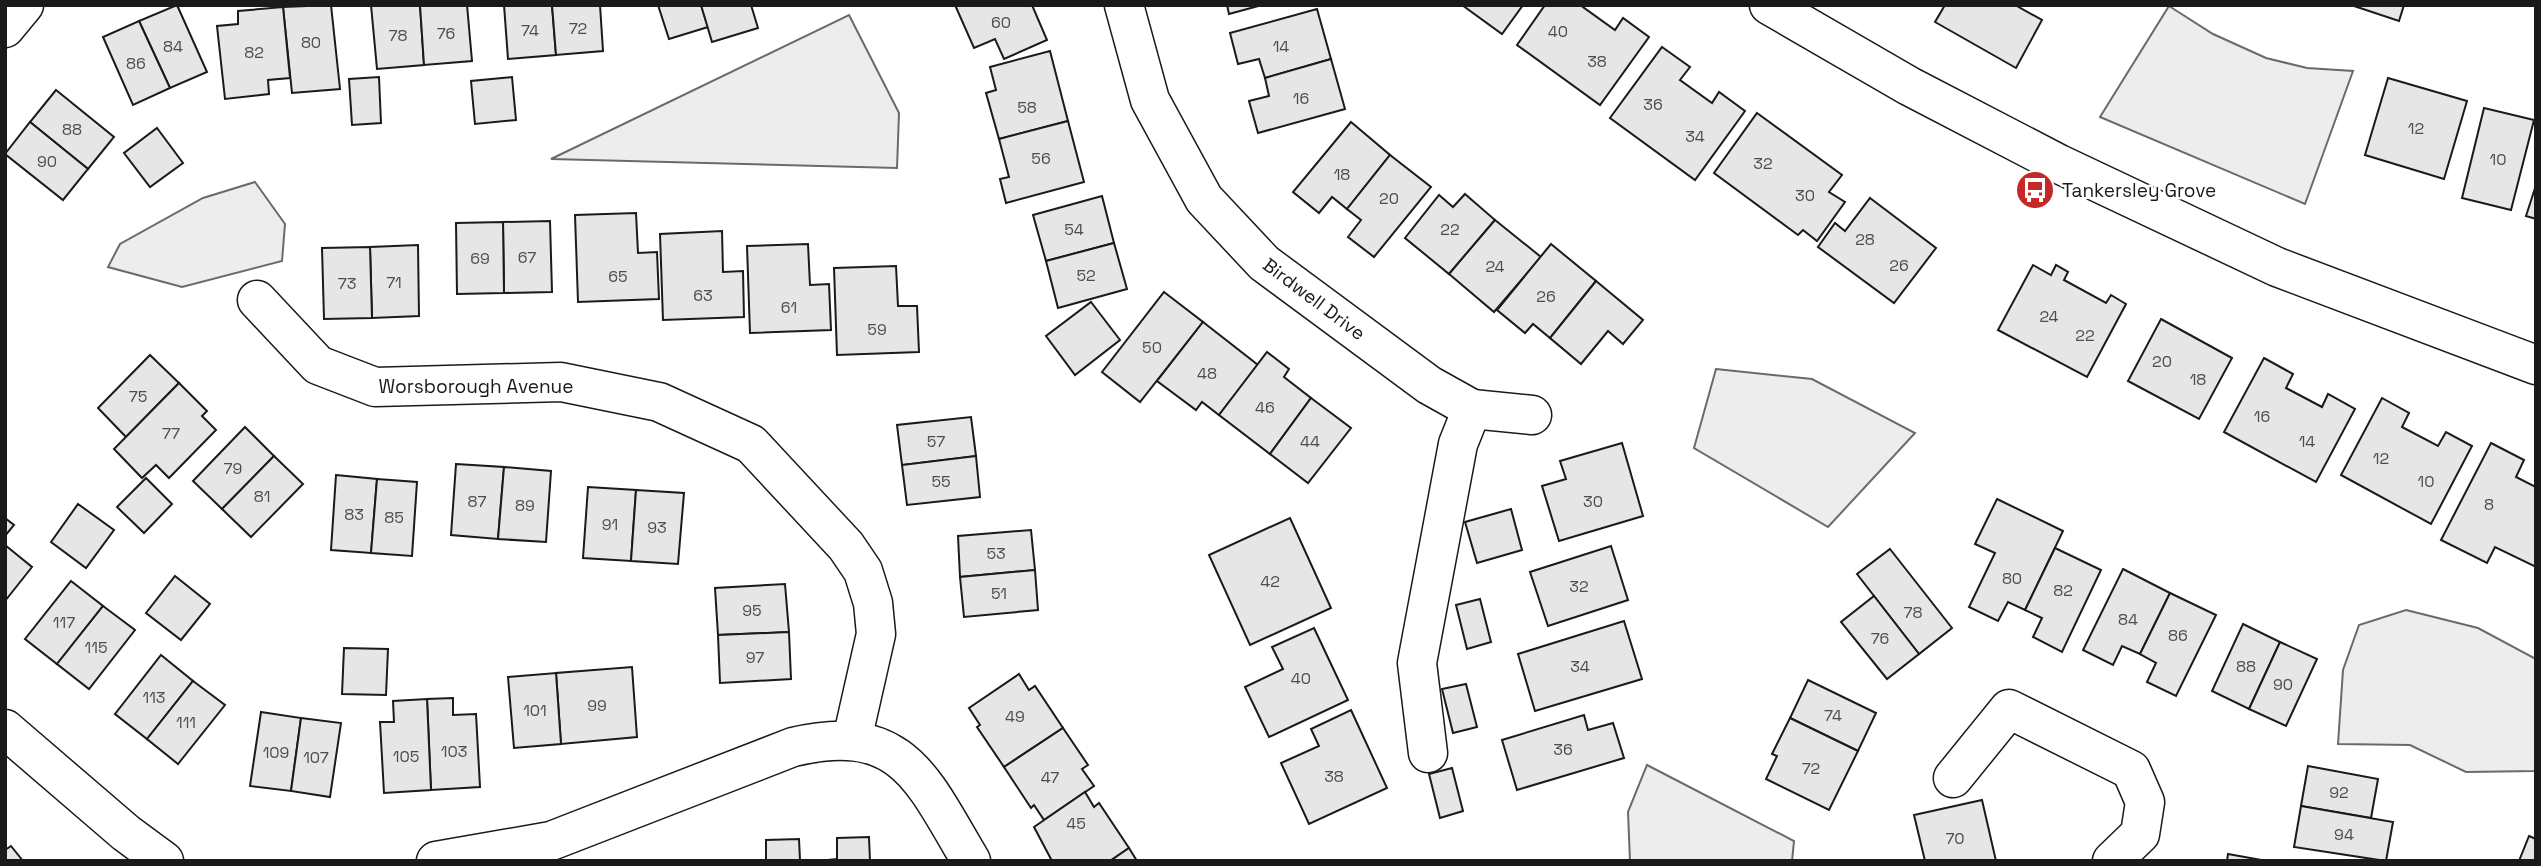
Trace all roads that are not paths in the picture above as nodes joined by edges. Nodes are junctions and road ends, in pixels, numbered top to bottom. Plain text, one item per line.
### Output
1 (24, 5) edge
2 (1124, 5) edge
3 (1769, 5) edge
4 (5, 28) edge
5 (257, 300) dead end
6 (2536, 365) edge
7 (1472, 409) junction
8 (1532, 415) dead end
9 (5, 729) edge
10 (852, 740) junction
11 (1428, 753) dead end
12 (1953, 778) dead end
13 (164, 861) edge
14 (436, 861) edge
15 (971, 861) edge
16 (2112, 861) edge

1 - 4 street
2 - 7 street, Birdwell Drive
3 - 6 street
5 - 10 street, Worsborough Avenue
7 - 8 street, Birdwell Drive
7 - 11 street
9 - 13 street
10 - 14 street
10 - 15 street
12 - 16 street

